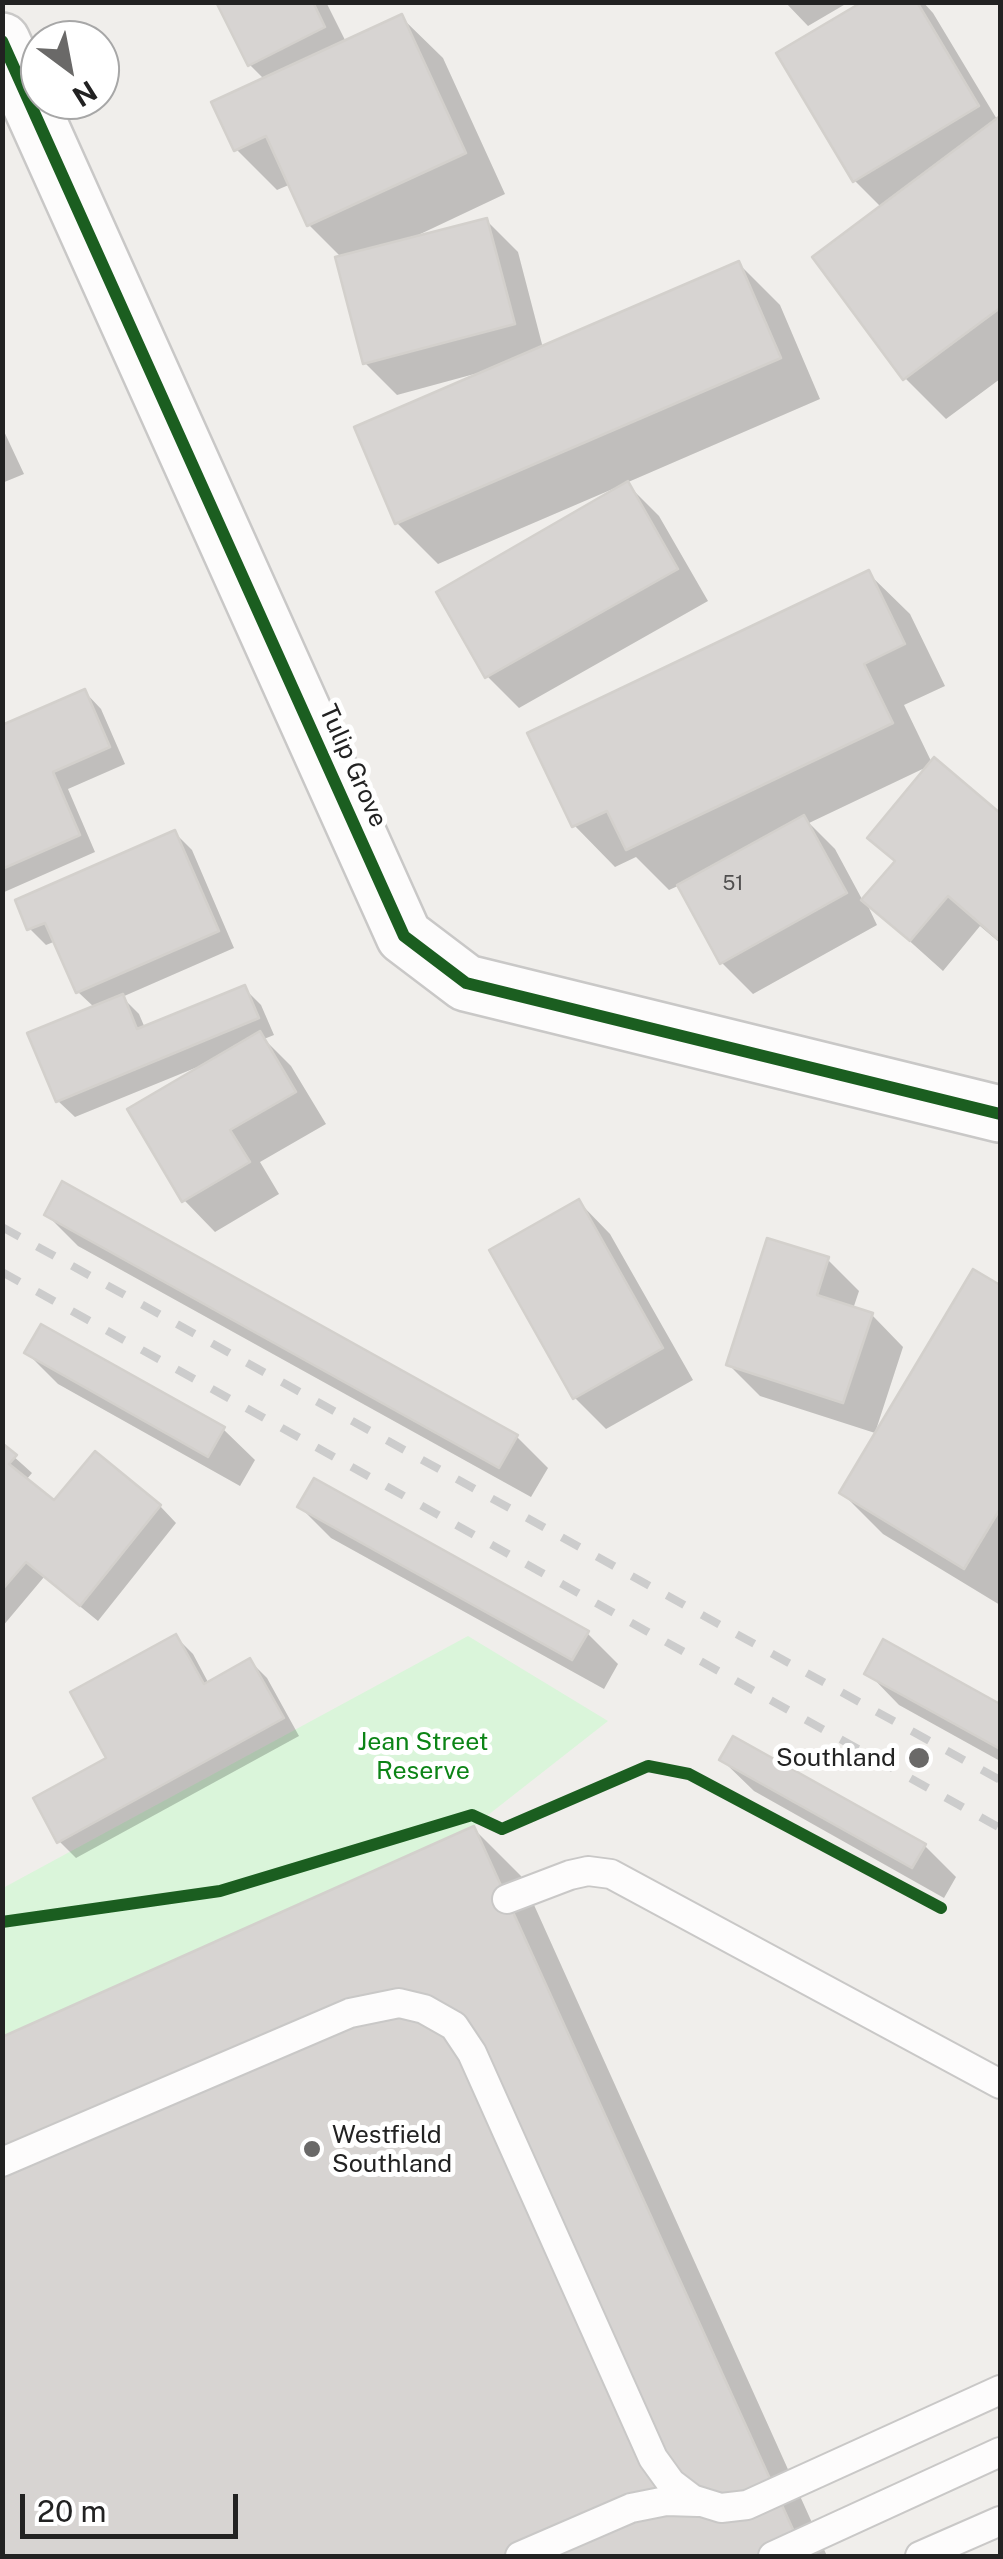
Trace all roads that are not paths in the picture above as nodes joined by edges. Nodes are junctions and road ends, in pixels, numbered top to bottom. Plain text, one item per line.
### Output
1 (2, 41) edge
2 (1000, 1114) edge
3 (507, 1899) dead end
4 (1000, 2084) edge
5 (2, 2162) edge
6 (1000, 2390) edge
7 (1000, 2452) edge
8 (720, 2508) junction
9 (1000, 2521) edge
10 (520, 2556) edge
11 (773, 2556) edge
12 (921, 2556) edge

1 - 2 street, Tulip Grove
3 - 4 lane
5 - 8 lane
6 - 8 lane
7 - 11 lane
8 - 10 lane
9 - 12 lane

